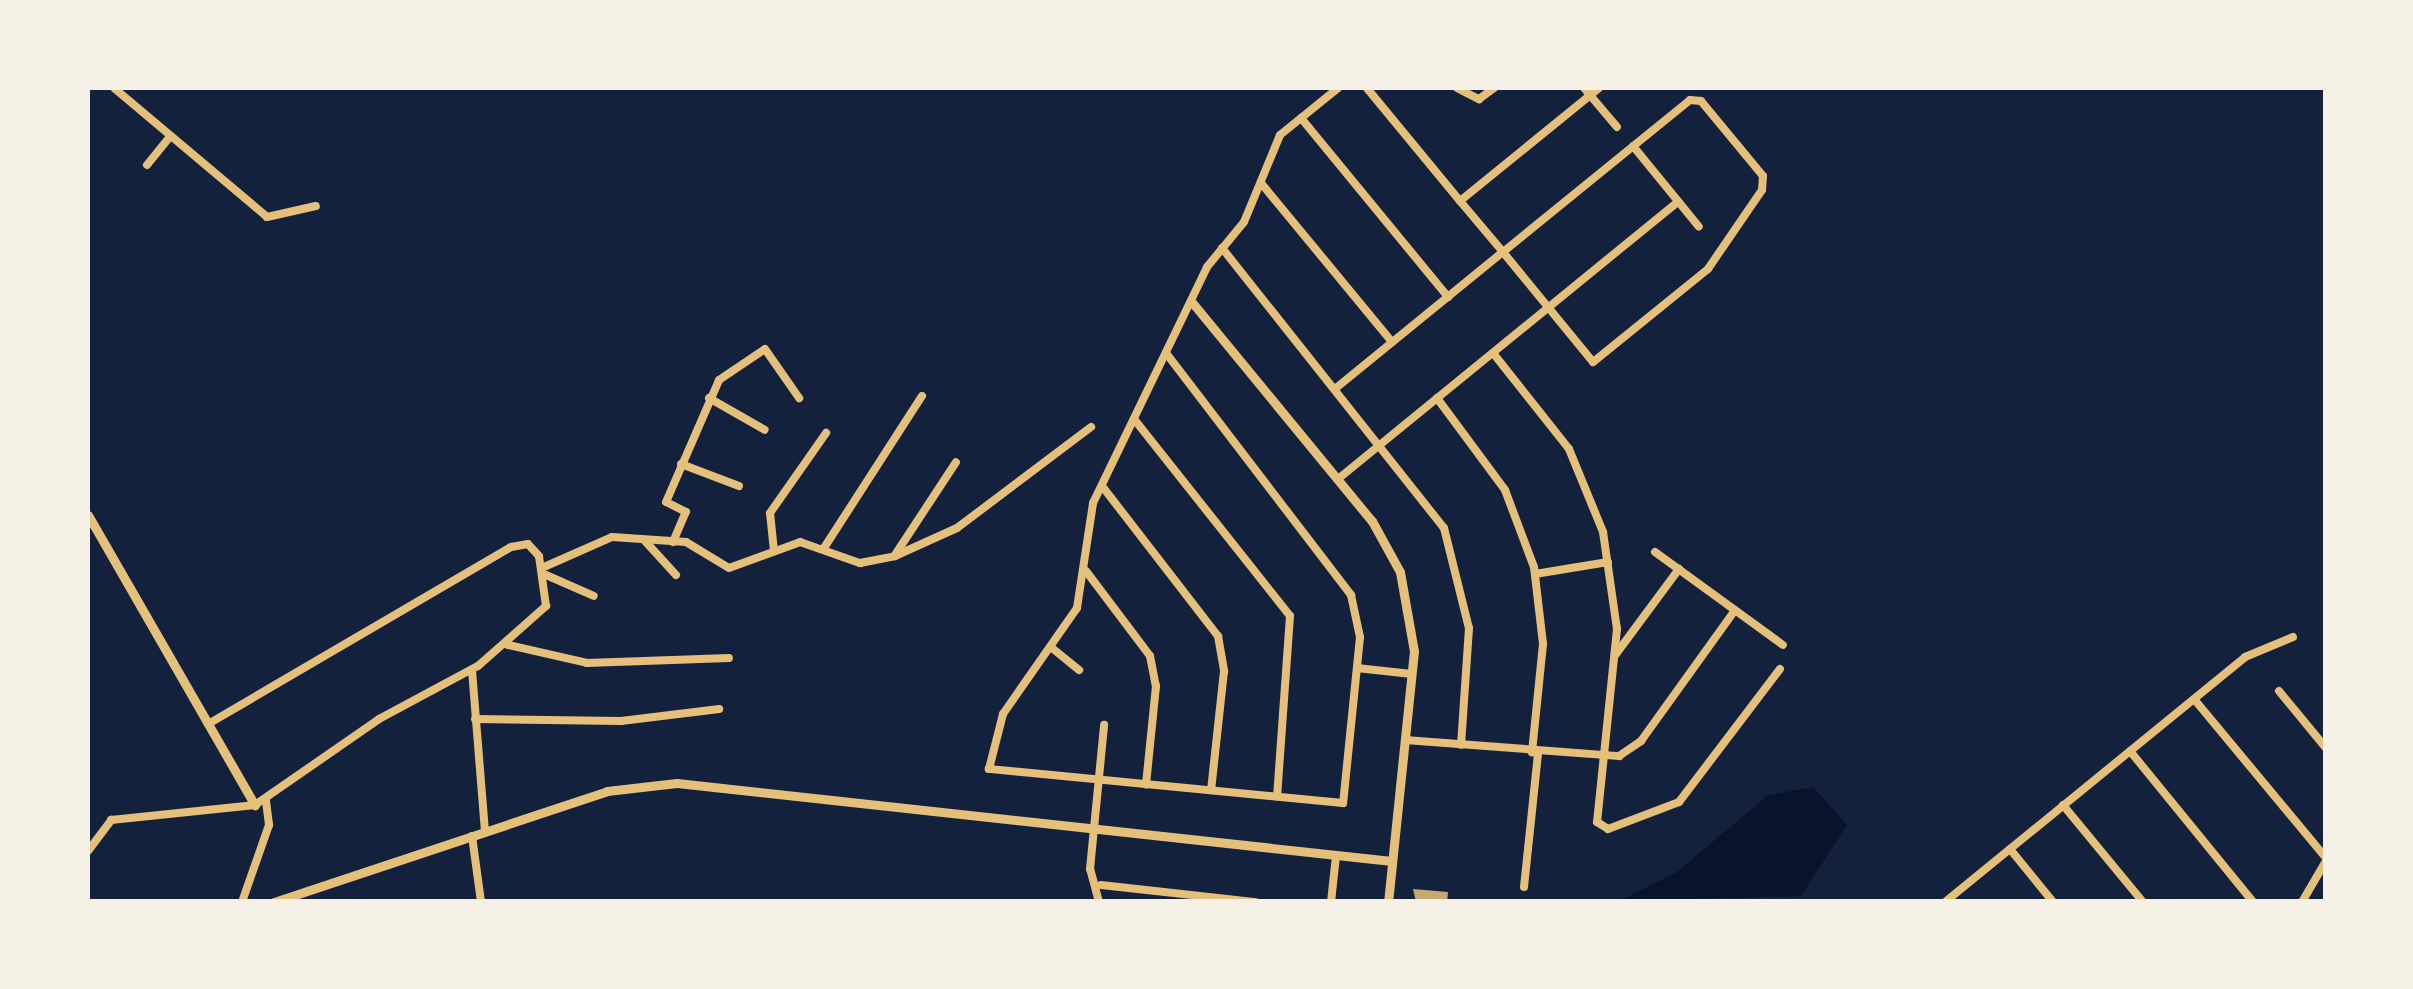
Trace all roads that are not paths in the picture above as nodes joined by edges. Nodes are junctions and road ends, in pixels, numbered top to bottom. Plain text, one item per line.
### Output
1 (114, 88) edge
2 (1338, 88) edge
3 (1367, 88) edge
4 (1457, 88) edge
5 (1494, 88) edge
6 (1600, 88) edge
7 (1587, 91) edge
8 (1301, 118) junction
9 (1617, 128) dead end
10 (170, 137) junction
11 (1633, 146) junction
12 (148, 165) dead end
13 (1261, 183) junction
14 (1460, 201) junction
15 (1678, 202) junction
16 (316, 206) dead end
17 (1698, 228) dead end
18 (1222, 248) junction
19 (1502, 252) junction
20 (1448, 297) junction
21 (1192, 301) junction
22 (1548, 307) junction
23 (1392, 342) junction
24 (1492, 352) junction
25 (1166, 353) junction
26 (1336, 388) junction
27 (922, 396) dead end
28 (709, 398) junction
29 (799, 398) dead end
30 (1436, 398) junction
31 (1134, 419) junction
32 (1091, 426) dead end
33 (765, 430) dead end
34 (826, 433) dead end
35 (1381, 444) junction
36 (956, 462) dead end
37 (681, 464) junction
38 (1338, 479) junction
39 (739, 486) dead end
40 (1102, 486) junction
41 (88, 515) edge
42 (645, 541) junction
43 (674, 542) junction
44 (824, 548) junction
45 (774, 551) junction
46 (1655, 552) dead end
47 (895, 556) junction
48 (1608, 562) junction
49 (1679, 569) junction
50 (1085, 570) junction
51 (545, 571) junction
52 (1535, 574) junction
53 (676, 575) dead end
54 (594, 596) dead end
55 (1735, 610) junction
56 (2293, 638) dead end
57 (508, 645) junction
58 (1783, 645) dead end
59 (1052, 648) junction
60 (1614, 656) junction
61 (729, 658) dead end
62 (1357, 668) junction
63 (1780, 669) dead end
64 (472, 670) junction
65 (1079, 670) dead end
66 (1412, 674) junction
67 (2279, 690) dead end
68 (2194, 699) junction
69 (719, 709) dead end
70 (475, 719) junction
71 (208, 724) junction
72 (1104, 725) dead end
73 (1405, 740) junction
74 (1461, 746) junction
75 (2326, 748) edge
76 (2130, 751) junction
77 (1535, 753) junction
78 (1603, 759) junction
79 (1099, 779) junction
80 (1146, 784) junction
81 (1211, 790) junction
82 (1278, 797) junction
83 (266, 799) junction
84 (255, 805) junction
85 (2064, 805) junction
86 (1094, 828) junction
87 (485, 832) junction
88 (472, 836) junction
89 (2010, 849) junction
90 (88, 851) edge
91 (1336, 856) junction
92 (2326, 859) edge
93 (1392, 862) junction
94 (1100, 885) junction
95 (1524, 887) dead end
96 (1196, 898) edge
97 (242, 902) edge
98 (274, 902) edge
99 (481, 902) edge
100 (1099, 902) edge
101 (1256, 902) edge
102 (1331, 902) edge
103 (1388, 902) edge
104 (1945, 902) edge
105 (2053, 902) edge
106 (2142, 902) edge
107 (2253, 902) edge
108 (2302, 902) edge

1 - 10 street
2 - 8 street
3 - 14 street
4 - 5 street
6 - 7 street
7 - 9 street
7 - 14 street
8 - 13 street
8 - 20 street
10 - 12 street
10 - 16 street
11 - 15 street
11 - 19 street
11 - 22 street
13 - 18 street
13 - 23 street
14 - 19 street
15 - 17 street
15 - 22 street
18 - 21 street
18 - 26 street
19 - 20 street
19 - 22 street
20 - 23 street
21 - 25 street
21 - 38 street
22 - 24 street
23 - 26 street
24 - 30 street
24 - 48 street
25 - 31 street
25 - 62 street
26 - 35 street
27 - 44 street
28 - 29 street
28 - 33 street
28 - 37 street
30 - 35 street
30 - 52 street
31 - 40 street
31 - 82 street
32 - 47 street
34 - 45 street
35 - 38 street
35 - 74 street
36 - 47 street
37 - 39 street
37 - 43 street
38 - 66 street
40 - 50 street
40 - 81 street
41 - 71 street
42 - 43 street
42 - 51 street
42 - 53 street
43 - 45 street
44 - 45 street
44 - 47 street
46 - 49 street
48 - 52 street
48 - 60 street
49 - 55 street
49 - 60 street
50 - 59 street
50 - 80 street
51 - 54 street
51 - 57 street
51 - 71 street
52 - 77 street
55 - 58 street
55 - 78 street
56 - 68 street
57 - 61 street
57 - 64 street
59 - 65 street
59 - 79 street
60 - 78 street
62 - 66 street
62 - 82 street
63 - 78 street
64 - 70 street
64 - 83 street
66 - 73 street
67 - 75 street
68 - 76 street
68 - 92 street
69 - 70 street
70 - 87 street
71 - 84 street
72 - 79 street
73 - 74 street
73 - 93 street
74 - 77 street
76 - 85 street
76 - 107 street
77 - 78 street
77 - 95 street
79 - 80 street
79 - 86 street
80 - 81 street
81 - 82 street
83 - 84 street
83 - 97 street
84 - 90 street
85 - 89 street
85 - 106 street
86 - 87 street
86 - 91 street
86 - 94 street
87 - 88 street
88 - 98 street
88 - 99 street
89 - 104 street
89 - 105 street
91 - 93 street
91 - 102 street
92 - 108 street
93 - 103 street
94 - 96 street
94 - 100 street
96 - 101 street

